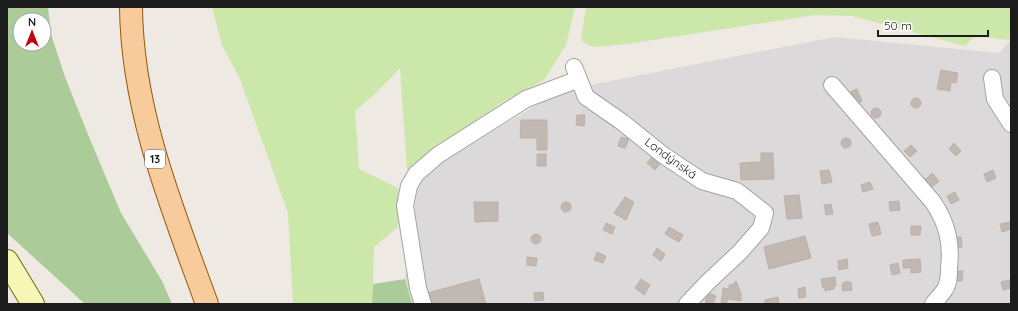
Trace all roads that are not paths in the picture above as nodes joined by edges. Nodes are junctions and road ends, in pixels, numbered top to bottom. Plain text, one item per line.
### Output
1 (131, 7) edge
2 (992, 78) dead end
3 (832, 85) dead end
4 (1011, 124) edge
5 (7, 261) edge
6 (33, 304) edge
7 (207, 304) edge
8 (423, 304) edge
9 (687, 304) edge
10 (933, 304) edge

1 - 7 main road, 13
2 - 4 street
3 - 10 street
5 - 6 street
8 - 9 street, Londýnská

